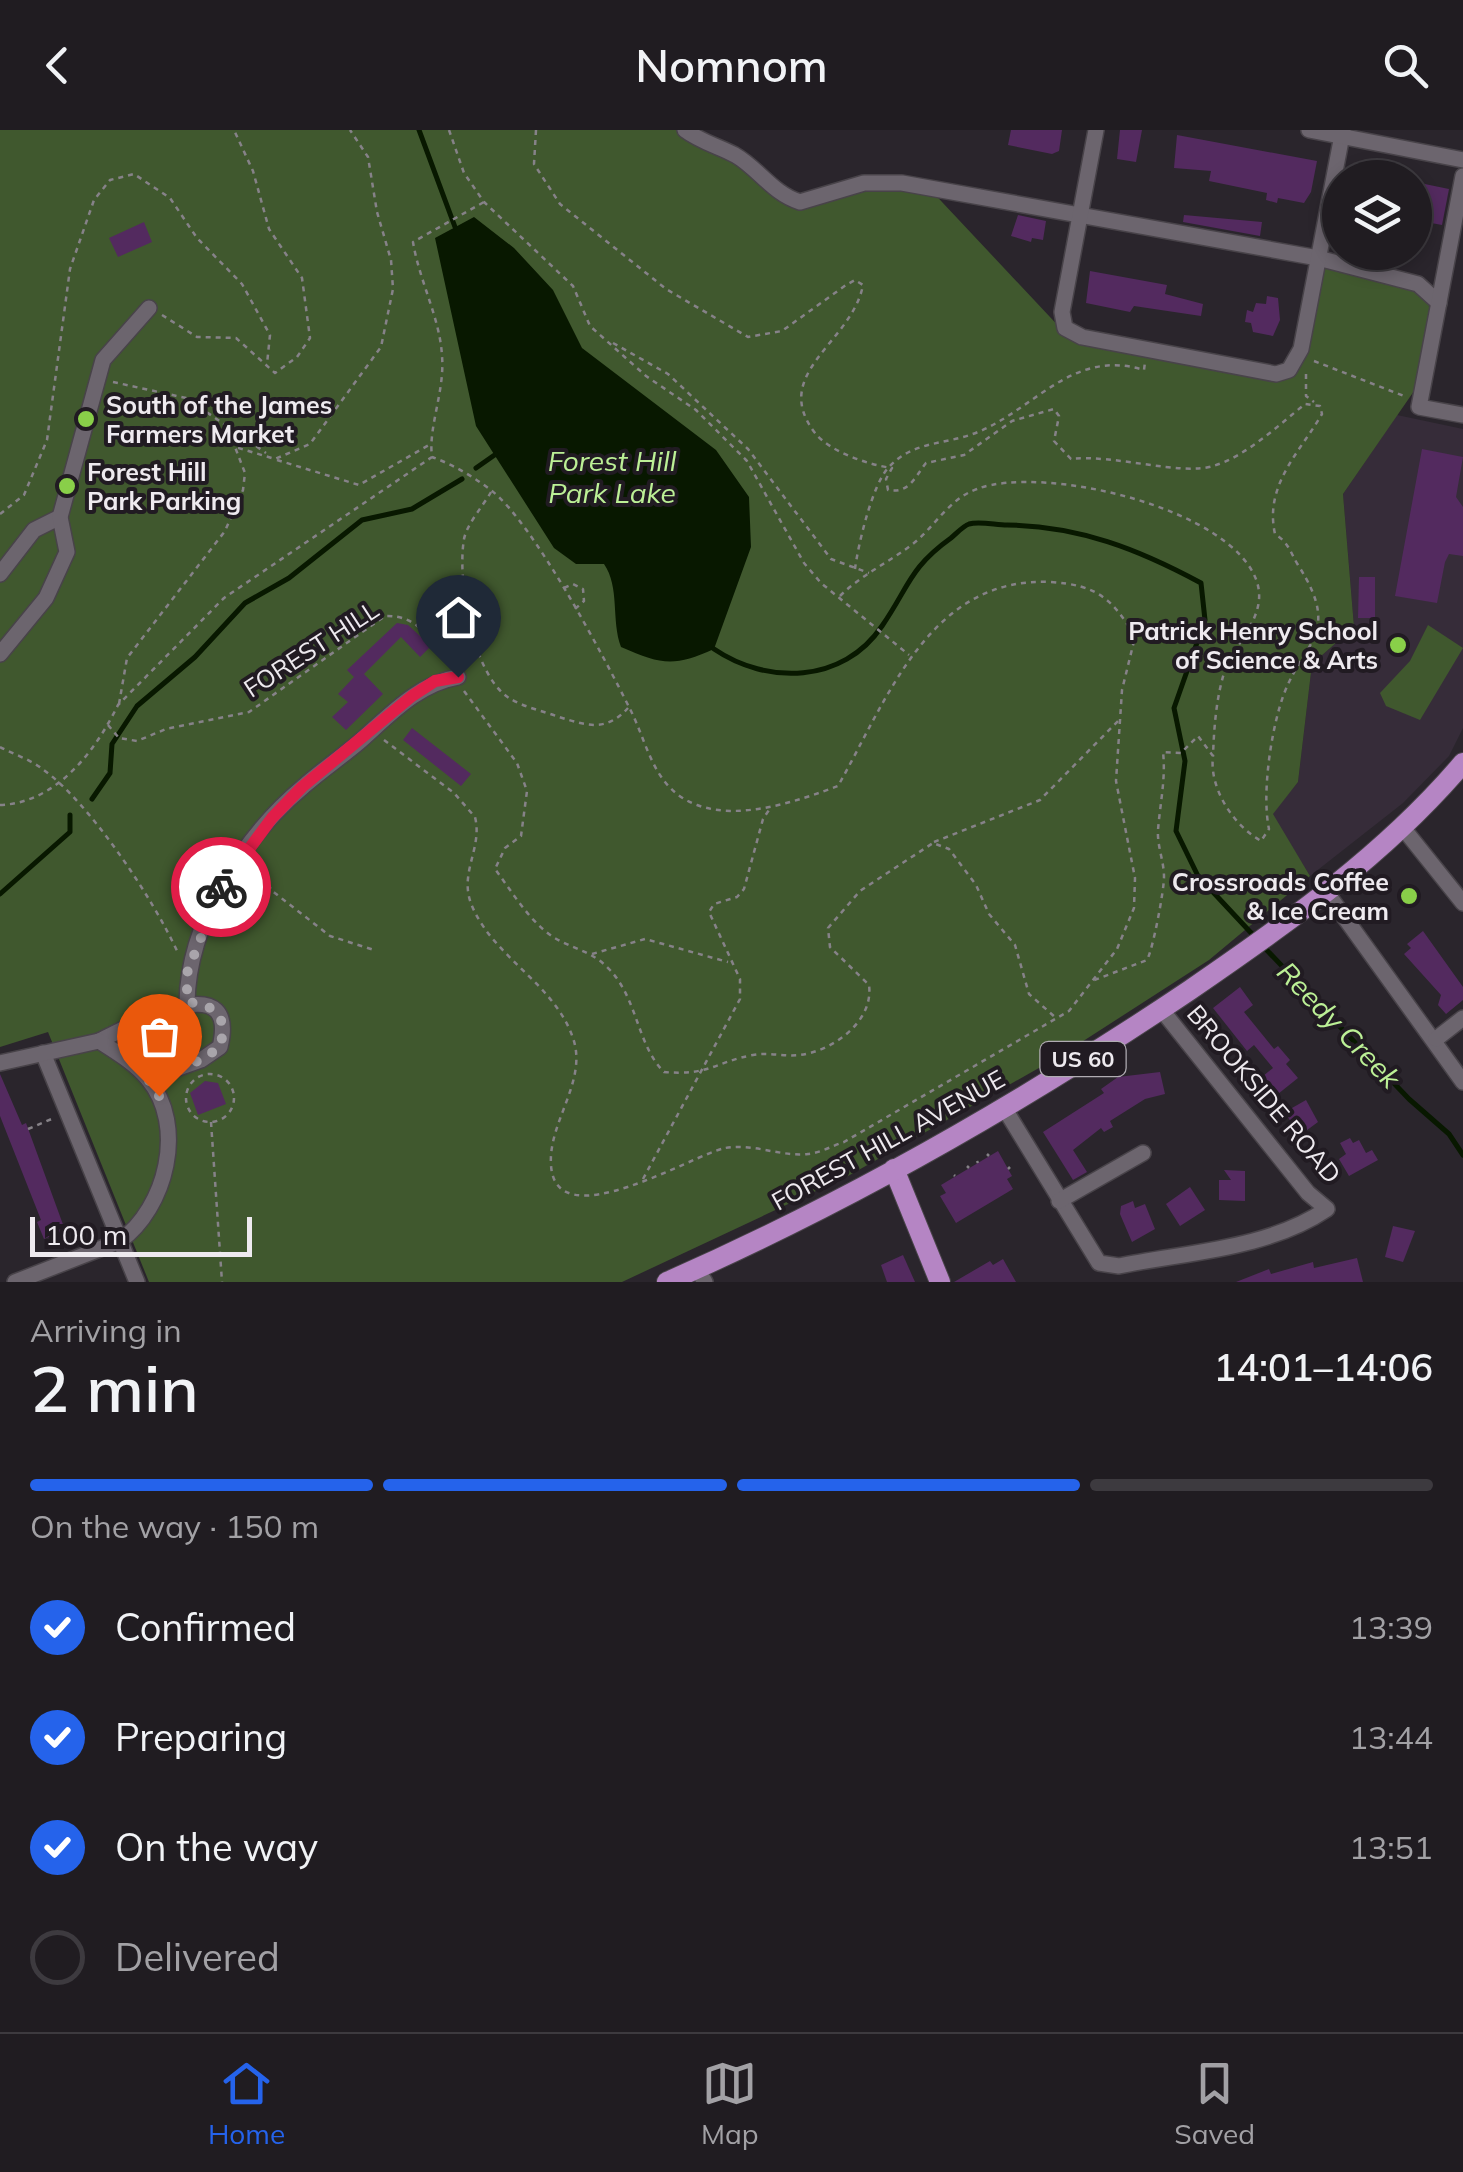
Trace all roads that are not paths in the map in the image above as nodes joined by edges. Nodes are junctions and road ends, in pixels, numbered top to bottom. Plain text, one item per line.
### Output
1 (685, 130) edge
2 (1096, 130) edge
3 (1310, 130) edge
4 (1342, 133) edge
5 (1463, 160) edge
6 (1463, 176) edge
7 (1080, 216) junction
8 (1318, 258) junction
9 (1439, 302) junction
10 (149, 308) road end
11 (1463, 415) edge
12 (60, 516) junction
13 (0, 574) edge
14 (0, 654) edge
15 (458, 677) road end
16 (1463, 763) edge
17 (1463, 783) edge
18 (1409, 822) junction
19 (1320, 897) junction
20 (1463, 903) edge
21 (187, 1002) junction
22 (1161, 1009) junction
23 (1463, 1018) edge
24 (1436, 1039) junction
25 (99, 1041) junction
26 (43, 1054) junction
27 (0, 1063) edge
28 (148, 1079) junction
29 (1463, 1082) edge
30 (1002, 1106) junction
31 (1144, 1153) dead end
32 (894, 1169) junction
33 (1059, 1201) junction
34 (120, 1241) junction
35 (701, 1275) edge
36 (15, 1282) edge
37 (137, 1282) edge
38 (667, 1282) edge
39 (940, 1282) edge

1 - 7 street
2 - 7 street
3 - 4 street
4 - 5 street
4 - 8 street
6 - 9 street
7 - 8 street
7 - 8 street
8 - 9 street
9 - 11 street
10 - 12 street
12 - 13 street
12 - 14 street
15 - 21 street
16 - 18 main road, FOREST HILL AVENUE / US 60
17 - 18 main road, FOREST HILL AVENUE / US 60
18 - 19 main road, FOREST HILL AVENUE / US 60
18 - 20 street
19 - 22 main road, FOREST HILL AVENUE / US 60
19 - 24 street
21 - 25 street
21 - 28 street
22 - 30 main road, FOREST HILL AVENUE / US 60
22 - 33 street, BROOKSIDE ROAD
23 - 24 street
24 - 29 street
25 - 26 street
25 - 28 street
26 - 27 street
26 - 34 street
28 - 34 street
30 - 32 main road, FOREST HILL AVENUE / US 60
30 - 33 street, BROOKSIDE ROAD
31 - 33 street
32 - 35 main road, FOREST HILL AVENUE
32 - 39 main road
34 - 36 street
34 - 37 street
35 - 38 main road, FOREST HILL AVENUE

